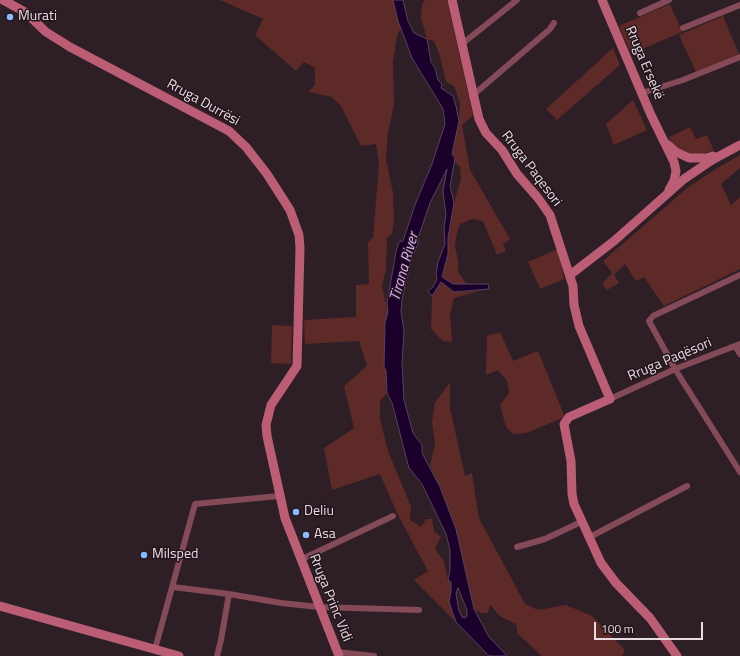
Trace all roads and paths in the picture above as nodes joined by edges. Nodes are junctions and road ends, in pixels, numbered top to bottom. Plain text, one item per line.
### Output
1 (3, 0) edge
2 (452, 0) edge
3 (517, 0) edge
4 (602, 0) edge
5 (669, 0) edge
6 (740, 5) edge
7 (640, 13) dead end
8 (554, 23) dead end
9 (682, 28) dead end
10 (462, 44) junction
11 (740, 57) edge
12 (642, 93) junction
13 (472, 96) junction
14 (661, 136) junction
15 (740, 145) edge
16 (727, 151) junction
17 (681, 156) junction
18 (674, 162) junction
19 (691, 173) junction
20 (667, 193) junction
21 (740, 275) edge
22 (570, 276) junction
23 (737, 345) edge
24 (740, 354) edge
25 (675, 369) junction
26 (280, 389) joint
27 (610, 399) junction
28 (740, 471) edge
29 (686, 486) dead end
30 (279, 496) junction
31 (393, 516) dead end
32 (581, 522) junction
33 (588, 538) junction
34 (517, 547) dead end
35 (300, 560) junction
36 (173, 586) junction
37 (229, 594) junction
38 (0, 606) edge
39 (319, 607) junction
40 (419, 610) dead end
41 (155, 653) edge
42 (338, 654) edge
43 (179, 656) edge
44 (217, 656) edge
45 (374, 656) edge
46 (677, 656) edge

1 - 26 street, Rruga Durrësi
2 - 10 street, Rruga Paqesori
3 - 10 street
4 - 12 street, Rruga Ersekë
5 - 7 street
6 - 9 street
8 - 13 street
10 - 13 street, Rruga Paqesori
11 - 12 street
12 - 14 street, Rruga Ersekë
13 - 22 street, Rruga Paqesori
14 - 17 street
14 - 18 street
15 - 16 street
16 - 17 street
16 - 19 street
17 - 19 street
18 - 19 street
18 - 20 street
19 - 20 street
20 - 22 street
21 - 25 street
22 - 27 street, Rruga Paqesori
23 - 24 street
23 - 25 street, Rruga Paqësori
25 - 27 street, Rruga Paqësori
25 - 28 street
26 - 30 street, Rruga Princ Vidi
27 - 32 street
29 - 33 street
30 - 35 street, Rruga Princ Vidi
30 - 36 street
31 - 35 street
32 - 33 street
32 - 34 street
33 - 46 street
35 - 39 street, Rruga Princ Vidi
36 - 37 street
36 - 41 street
37 - 39 street
37 - 44 street
38 - 41 street
39 - 40 street
39 - 42 street, Rruga Princ Vidi
41 - 43 street
42 - 45 street

